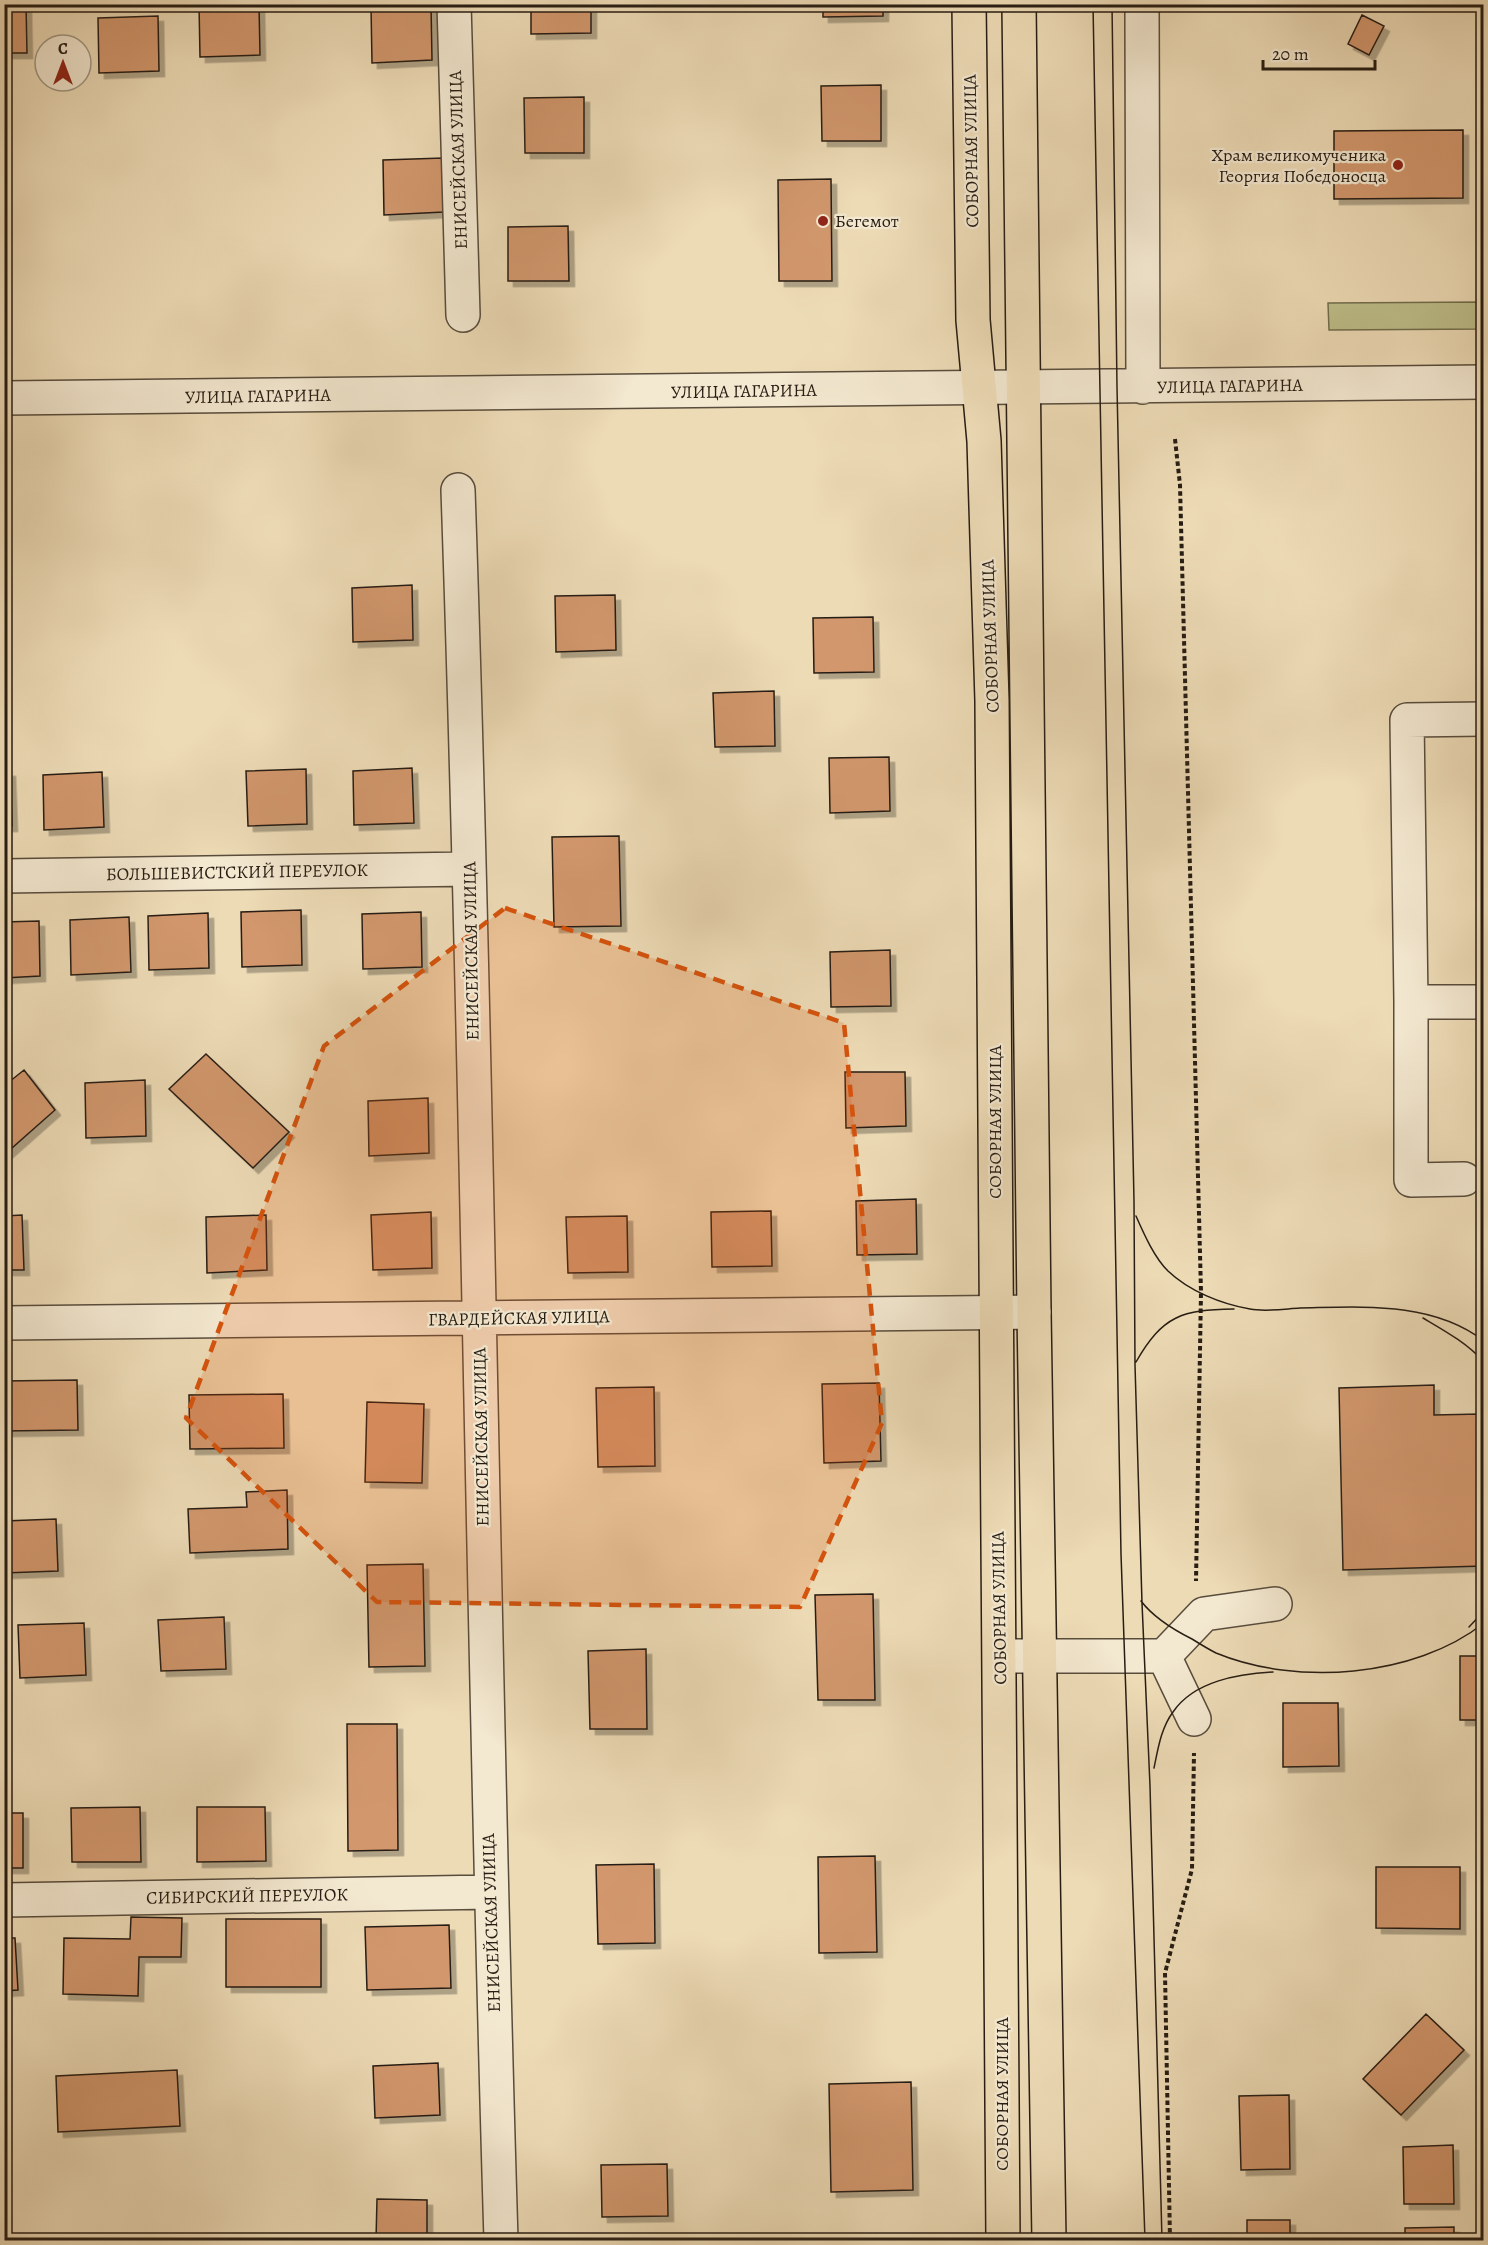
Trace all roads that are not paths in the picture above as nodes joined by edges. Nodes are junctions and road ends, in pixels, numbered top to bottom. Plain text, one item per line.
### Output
1 (454, 4) edge
2 (969, 4) edge
3 (1019, 4) edge
4 (1142, 4) edge
5 (463, 315) dead end
6 (1484, 382) edge
7 (1143, 387) junction
8 (1023, 388) junction
9 (980, 389) junction
10 (4, 398) edge
11 (458, 490) dead end
12 (1484, 719) edge
13 (469, 869) junction
14 (4, 876) edge
15 (1411, 1002) junction
16 (1484, 1002) edge
17 (1464, 1179) dead end
18 (1034, 1312) junction
19 (996, 1313) junction
20 (479, 1318) junction
21 (4, 1323) edge
22 (1275, 1604) dead end
23 (1000, 1656) junction
24 (1040, 1656) junction
25 (1164, 1656) junction
26 (1194, 1719) road end
27 (490, 1892) junction
28 (4, 1900) edge
29 (501, 2241) edge
30 (1003, 2241) edge
31 (1049, 2241) edge

1 - 5 street, ЕНИСЕЙСКАЯ УЛИЦА
2 - 9 main road, СОБОРНАЯ УЛИЦА
3 - 8 main road, СОБОРНАЯ УЛИЦА
4 - 7 street
6 - 7 street, УЛИЦА ГАГАРИНА
7 - 8 street, УЛИЦА ГАГАРИНА
8 - 9 street, УЛИЦА ГАГАРИНА
8 - 18 main road, СОБОРНАЯ УЛИЦА
9 - 10 street, УЛИЦА ГАГАРИНА
9 - 19 main road, СОБОРНАЯ УЛИЦА
11 - 13 street, ЕНИСЕЙСКАЯ УЛИЦА
12 - 15 street
13 - 14 street, БОЛЬШЕВИСТСКИЙ ПЕРЕУЛОК
13 - 20 street, ЕНИСЕЙСКАЯ УЛИЦА
15 - 16 street
15 - 17 street
18 - 19 street, ГВАРДЕЙСКАЯ УЛИЦА
18 - 24 main road, СОБОРНАЯ УЛИЦА
19 - 20 street, ГВАРДЕЙСКАЯ УЛИЦА
19 - 23 main road, СОБОРНАЯ УЛИЦА
20 - 21 street, ГВАРДЕЙСКАЯ УЛИЦА
20 - 27 street, ЕНИСЕЙСКАЯ УЛИЦА
22 - 25 street
23 - 24 street
23 - 30 main road, СОБОРНАЯ УЛИЦА
24 - 25 street
24 - 31 main road, СОБОРНАЯ УЛИЦА
25 - 26 street
27 - 28 street, СИБИРСКИЙ ПЕРЕУЛОК
27 - 29 street, ЕНИСЕЙСКАЯ УЛИЦА

